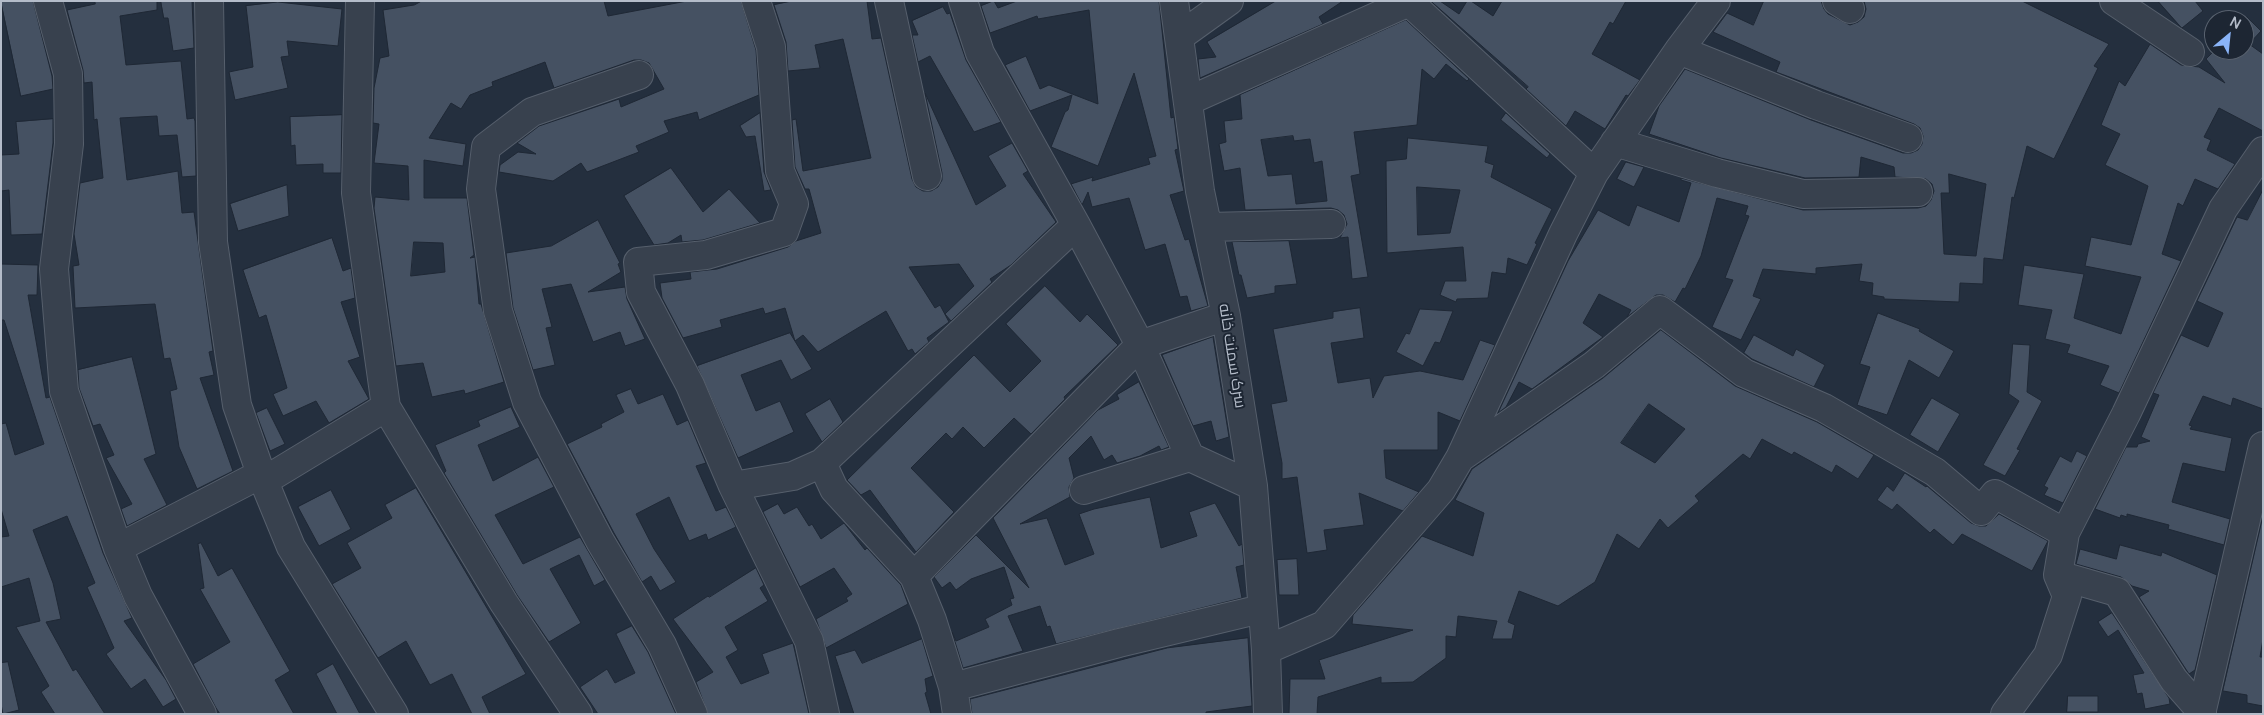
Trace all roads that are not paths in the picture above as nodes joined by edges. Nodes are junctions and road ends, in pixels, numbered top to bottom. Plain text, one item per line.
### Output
1 (48, 1) edge
2 (209, 1) edge
3 (360, 1) edge
4 (756, 1) edge
5 (889, 1) edge
6 (963, 1) edge
7 (1174, 1) edge
8 (1229, 1) edge
9 (1716, 1) edge
10 (2114, 1) edge
11 (1179, 37) junction
12 (1679, 50) junction
13 (2190, 52) dead end
14 (640, 75) dead end
15 (1188, 101) junction
16 (1908, 138) dead end
17 (1615, 142) junction
18 (2263, 151) edge
19 (1594, 173) junction
20 (927, 176) dead end
21 (1918, 192) dead end
22 (1331, 224) dead end
23 (1076, 225) junction
24 (1209, 227) junction
25 (1226, 316) junction
26 (1140, 345) junction
27 (386, 407) junction
28 (2263, 446) edge
29 (1190, 457) junction
30 (1460, 458) junction
31 (822, 463) junction
32 (262, 478) junction
33 (733, 486) junction
34 (1253, 486) junction
35 (1084, 490) dead end
36 (2065, 533) junction
37 (118, 548) junction
38 (2058, 574) junction
39 (914, 576) junction
40 (1261, 609) junction
41 (1266, 650) junction
42 (952, 687) junction
43 (2202, 713) edge
44 (202, 714) edge
45 (394, 714) edge
46 (578, 714) edge
47 (693, 714) edge
48 (825, 714) edge
49 (957, 714) edge
50 (1268, 714) edge
51 (2005, 714) edge

1 - 37 street
2 - 32 street
3 - 27 street
4 - 33 street
5 - 20 street
6 - 23 street
7 - 11 street, سرک سمنت خانه
8 - 11 street
9 - 12 street
10 - 13 street
11 - 15 street, سرک سمنت خانه
12 - 16 street
12 - 17 street
14 - 47 street
15 - 19 street
15 - 24 street, سرک سمنت خانه
17 - 19 street
17 - 21 street
18 - 36 street
19 - 30 street
22 - 24 street
23 - 26 street
23 - 31 street
24 - 25 street, سرک سمنت خانه
25 - 26 street
25 - 34 street, سرک سمنت خانه
26 - 29 street
26 - 39 street
27 - 32 street
27 - 46 street
28 - 43 street
29 - 34 street
29 - 35 street
30 - 36 street
30 - 41 street
31 - 33 street
31 - 39 street
32 - 37 street
32 - 45 street
33 - 48 street
34 - 40 street, سرک سمنت خانه
36 - 38 street
37 - 44 street
38 - 43 street
38 - 51 street
39 - 42 street
40 - 41 street, سرک سمنت خانه
40 - 42 street
41 - 50 street, سرک سمنت خانه
42 - 49 street

